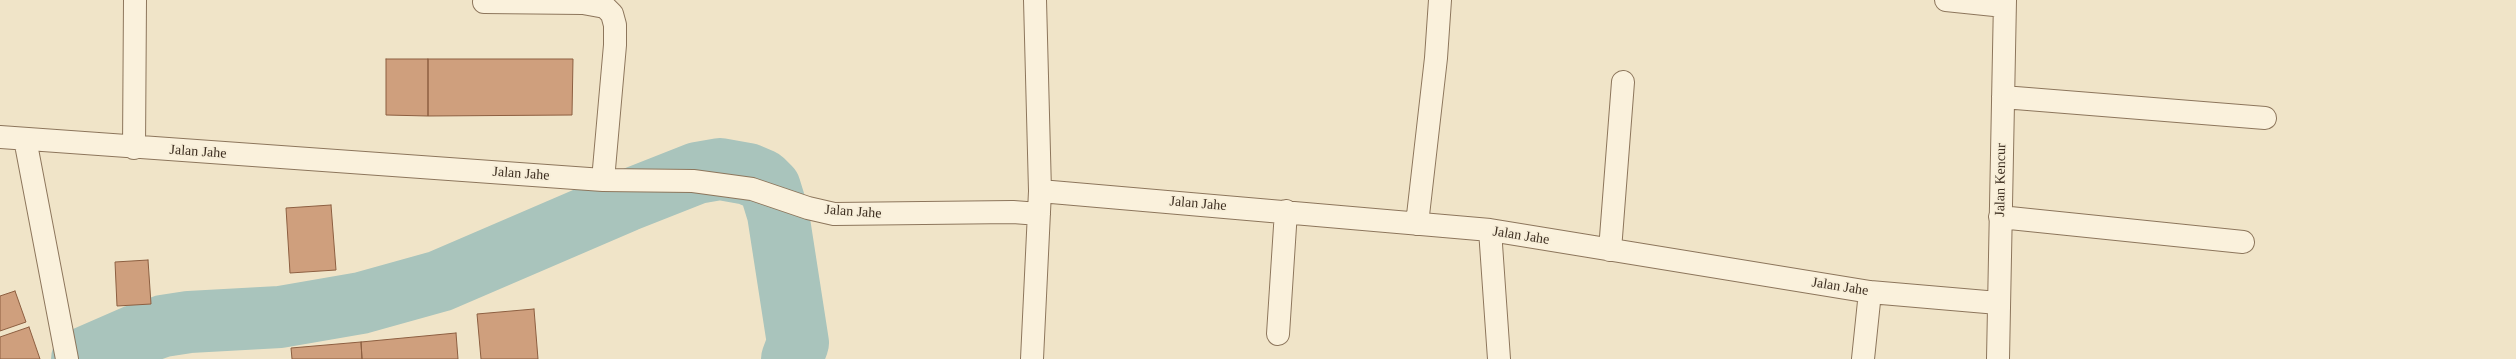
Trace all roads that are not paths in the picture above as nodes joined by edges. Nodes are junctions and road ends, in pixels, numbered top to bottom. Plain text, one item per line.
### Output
1 (134, 0) edge
2 (1035, 0) edge
3 (1440, 0) edge
4 (1946, 0) edge
5 (484, 2) dead end
6 (609, 3) edge
7 (2005, 3) edge
8 (1623, 82) dead end
9 (2003, 97) junction
10 (2265, 118) dead end
11 (0, 137) edge
12 (25, 139) junction
13 (134, 148) junction
14 (603, 180) junction
15 (1040, 191) junction
16 (1286, 211) junction
17 (1039, 214) junction
18 (2000, 217) junction
19 (1417, 224) junction
20 (1490, 230) junction
21 (2243, 242) dead end
22 (1610, 250) junction
23 (1870, 292) junction
24 (1998, 303) junction
25 (1278, 334) dead end
26 (67, 359) edge
27 (1032, 359) edge
28 (1499, 359) edge
29 (1863, 359) edge
30 (1998, 359) edge

1 - 13 street
2 - 15 street
3 - 19 street
4 - 7 street
5 - 6 street
6 - 14 street
7 - 9 street, Jalan Kencur
8 - 22 street
9 - 10 street
9 - 18 street, Jalan Kencur
11 - 12 street, Jalan Jahe
12 - 13 street, Jalan Jahe
12 - 26 street
13 - 14 street, Jalan Jahe
14 - 17 street, Jalan Jahe
15 - 16 street, Jalan Jahe
15 - 17 street
16 - 19 street, Jalan Jahe
16 - 25 street
17 - 27 street
18 - 21 street
18 - 24 street, Jalan Kencur
19 - 20 street, Jalan Jahe
20 - 22 street, Jalan Jahe
20 - 28 street
22 - 23 street, Jalan Jahe
23 - 24 street, Jalan Jahe
23 - 29 street
24 - 30 street, Jalan Kencur

